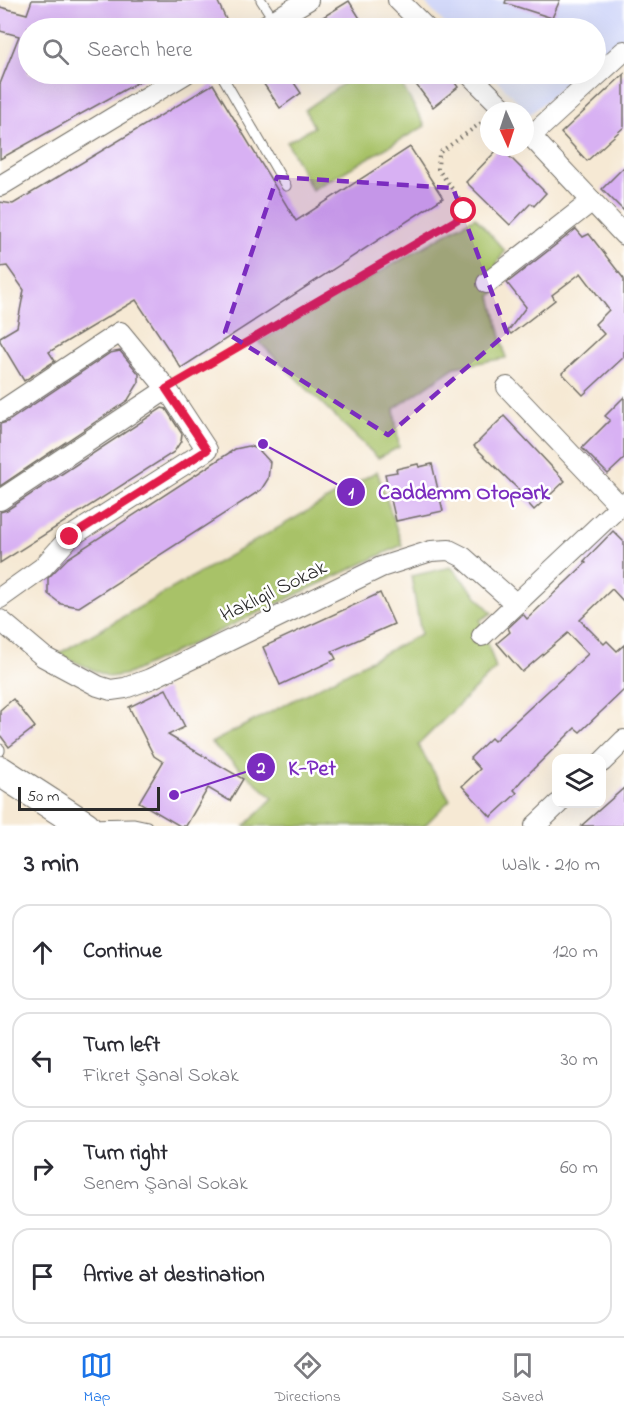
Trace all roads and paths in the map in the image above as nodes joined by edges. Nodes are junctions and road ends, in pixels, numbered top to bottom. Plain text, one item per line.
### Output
1 (261, 0) edge
2 (309, 0) edge
3 (398, 0) edge
4 (266, 18) edge
5 (278, 18) edge
6 (416, 18) edge
7 (624, 51) edge
8 (606, 66) edge
9 (168, 84) edge
10 (227, 84) edge
11 (479, 84) edge
12 (585, 84) edge
13 (497, 102) edge
14 (480, 124) edge
15 (534, 128) edge
16 (534, 139) edge
17 (0, 186) edge
18 (286, 186) dead end
19 (592, 201) junction
20 (624, 236) edge
21 (487, 283) dead end
22 (507, 387) dead end
23 (166, 389) junction
24 (0, 412) edge
25 (0, 500) edge
26 (622, 504) edge
27 (0, 598) edge
28 (516, 604) junction
29 (0, 620) edge
30 (482, 636) dead end
31 (624, 740) edge
32 (606, 758) edge
33 (0, 771) edge
34 (554, 808) edge
35 (84, 825) edge
36 (147, 826) edge
37 (535, 826) edge

1 - 4 lane
2 - 5 street
3 - 6 street
7 - 8 street
9 - 17 street
10 - 18 lane
11 - 13 street
12 - 15 street
14 - 23 path
16 - 19 street
19 - 20 street
19 - 21 street
22 - 26 street
23 - 24 street
23 - 25 street
23 - 27 street
26 - 28 street
28 - 29 street, Haklıgil Sokak
28 - 30 street
31 - 32 street
33 - 35 main road
34 - 37 street
35 - 36 lane

